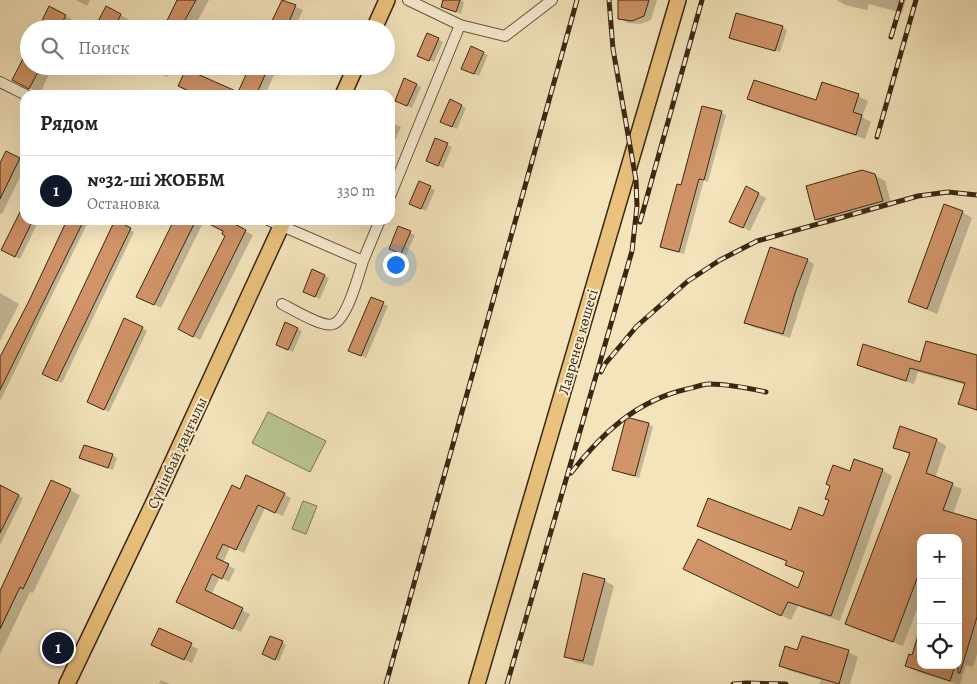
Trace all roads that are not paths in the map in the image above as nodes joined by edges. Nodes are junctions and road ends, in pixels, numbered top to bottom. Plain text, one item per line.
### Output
1 (387, 0) edge
2 (408, 0) edge
3 (552, 0) edge
4 (678, 0) edge
5 (378, 20) edge
6 (460, 25) junction
7 (352, 75) edge
8 (0, 82) edge
9 (345, 90) edge
10 (20, 92) edge
11 (395, 184) edge
12 (277, 225) edge
13 (285, 225) edge
14 (378, 225) edge
15 (363, 261) junction
16 (282, 304) dead end
17 (67, 684) edge
18 (477, 684) edge

1 - 5 main road
2 - 6 street
3 - 6 street
4 - 18 main road, Лавренев көшесі
6 - 11 street
7 - 9 main road
8 - 10 street
12 - 17 main road, Сүйінбай даңғылы
13 - 15 street
14 - 15 street
15 - 16 street

